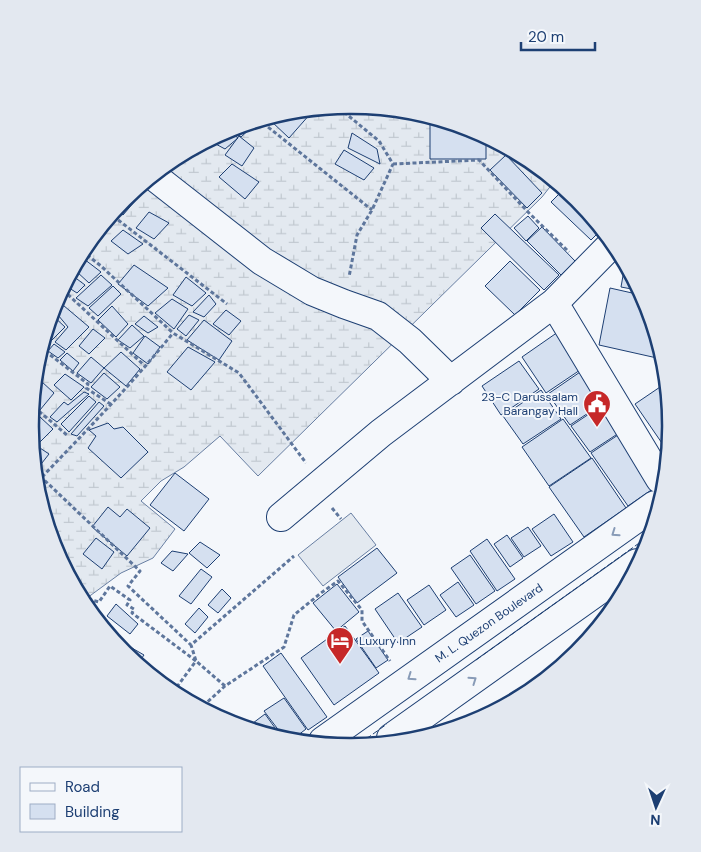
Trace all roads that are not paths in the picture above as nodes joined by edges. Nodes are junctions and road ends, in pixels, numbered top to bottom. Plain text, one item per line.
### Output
1 (159, 180) edge
2 (607, 249) edge
3 (554, 303) junction
4 (451, 381) junction
5 (658, 476) edge
6 (652, 507) edge
7 (281, 517) dead end
8 (626, 571) edge
9 (396, 734) edge
10 (329, 737) edge

1 - 4 street
2 - 3 street
3 - 4 street
3 - 5 street
4 - 7 street
6 -> 10 street, M. L. Quezon Boulevard
9 -> 8 street

